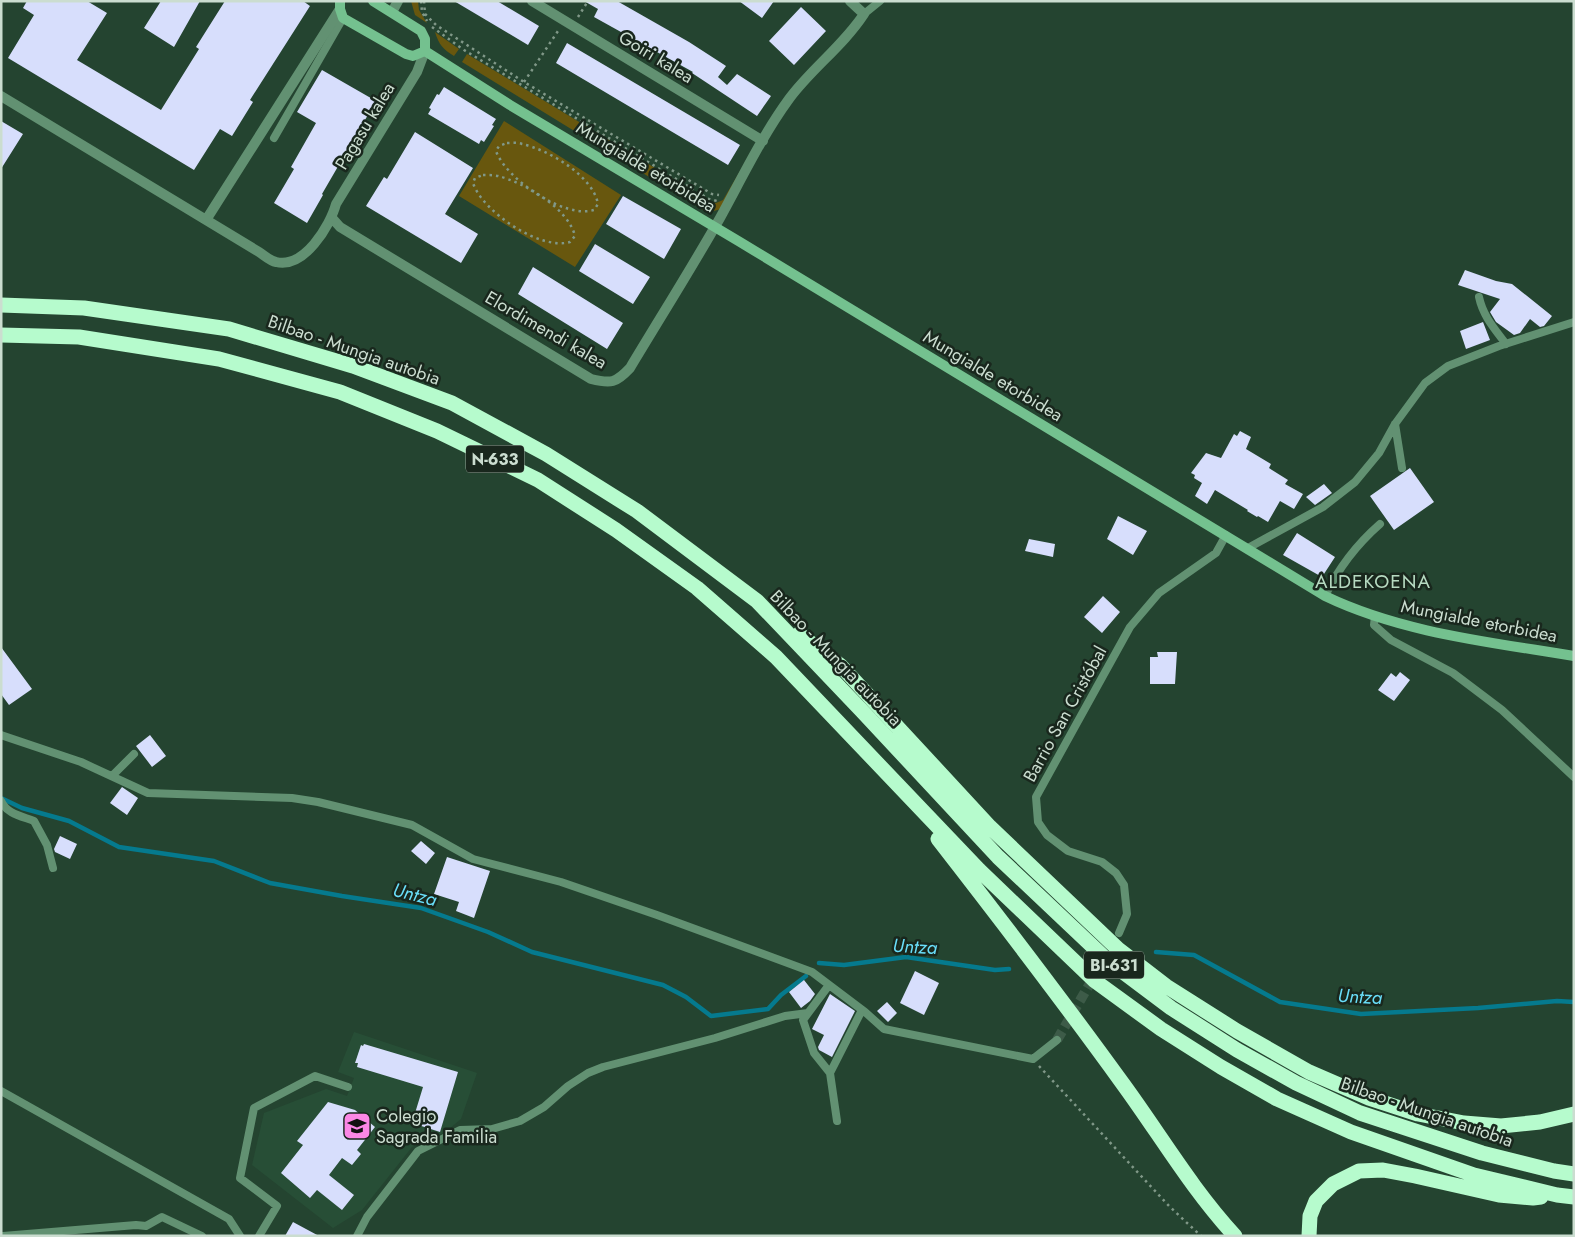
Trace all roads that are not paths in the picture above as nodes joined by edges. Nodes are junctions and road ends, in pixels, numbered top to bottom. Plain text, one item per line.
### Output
1 (373, 1) edge
2 (398, 1) edge
3 (532, 1) edge
4 (850, 1) edge
5 (880, 1) edge
6 (341, 9) edge
7 (392, 12) junction
8 (864, 14) junction
9 (425, 51) junction
10 (1, 96) edge
11 (274, 138) dead end
12 (763, 141) junction
13 (332, 218) junction
14 (206, 220) junction
15 (715, 227) junction
16 (1479, 297) dead end
17 (1, 305) edge
18 (1574, 322) edge
19 (1, 335) edge
20 (1506, 344) junction
21 (1395, 424) junction
22 (1402, 468) dead end
23 (1380, 524) dead end
24 (1226, 535) junction
25 (1248, 548) junction
26 (1325, 596) junction
27 (757, 601) junction
28 (1375, 616) junction
29 (1574, 656) edge
30 (1, 735) edge
31 (134, 754) dead end
32 (112, 776) junction
33 (1574, 777) edge
34 (891, 779) junction
35 (1, 801) edge
36 (54, 868) dead end
37 (1119, 933) tunnel mouth
38 (828, 985) junction
39 (862, 1010) junction
40 (808, 1013) junction
41 (1057, 1040) tunnel mouth
42 (830, 1073) junction
43 (348, 1087) dead end
44 (1, 1091) edge
45 (1574, 1114) edge
46 (837, 1121) dead end
47 (1574, 1174) edge
48 (1557, 1194) junction
49 (1574, 1197) edge
50 (146, 1226) junction
51 (3, 1236) edge
52 (147, 1236) edge
53 (202, 1236) edge
54 (240, 1236) edge
55 (259, 1236) edge
56 (357, 1236) edge
57 (1235, 1236) edge
58 (1308, 1236) edge

1 - 7 street
2 - 7 street
3 - 12 street, Goiri kalea
4 - 8 street
5 - 8 lane
6 - 9 street
6 - 11 lane
6 - 14 street
7 - 9 street
8 - 12 street, Elordimendi kalea
9 - 13 street, Pagasu kalea
9 - 15 street, Mungialde etorbidea
10 - 14 street, Pagasu kalea
12 - 15 street, Elordimendi kalea
13 - 14 street, Pagasu kalea
13 - 15 street, Elordimendi kalea
15 - 24 street, Mungialde etorbidea
16 - 20 lane
17 - 27 highway, Bilbao - Mungia autobia / N-633
18 - 20 lane
19 - 34 highway, N-633
20 - 21 lane
21 - 22 lane
21 - 25 lane
23 - 26 lane
24 - 25 street, Mungialde etorbidea
24 - 37 lane, Barrio San Cristóbal
25 - 26 street, Mungialde etorbidea
26 - 28 street, Mungialde etorbidea
27 - 45 highway, N-633
27 - 47 highway, Bilbao - Mungia autobia / BI-631
28 - 29 street, Mungialde etorbidea
28 - 33 lane
30 - 32 lane
31 - 32 lane
32 - 38 lane
34 - 48 highway, BI-631
34 - 57 highway
35 - 36 lane
38 - 39 lane
38 - 40 lane
39 - 41 lane
39 - 42 lane
40 - 42 lane
40 - 56 lane
42 - 46 lane
43 - 55 lane
44 - 54 lane
48 - 49 highway, BI-631
48 - 58 highway
50 - 51 lane
50 - 52 lane
50 - 53 lane

